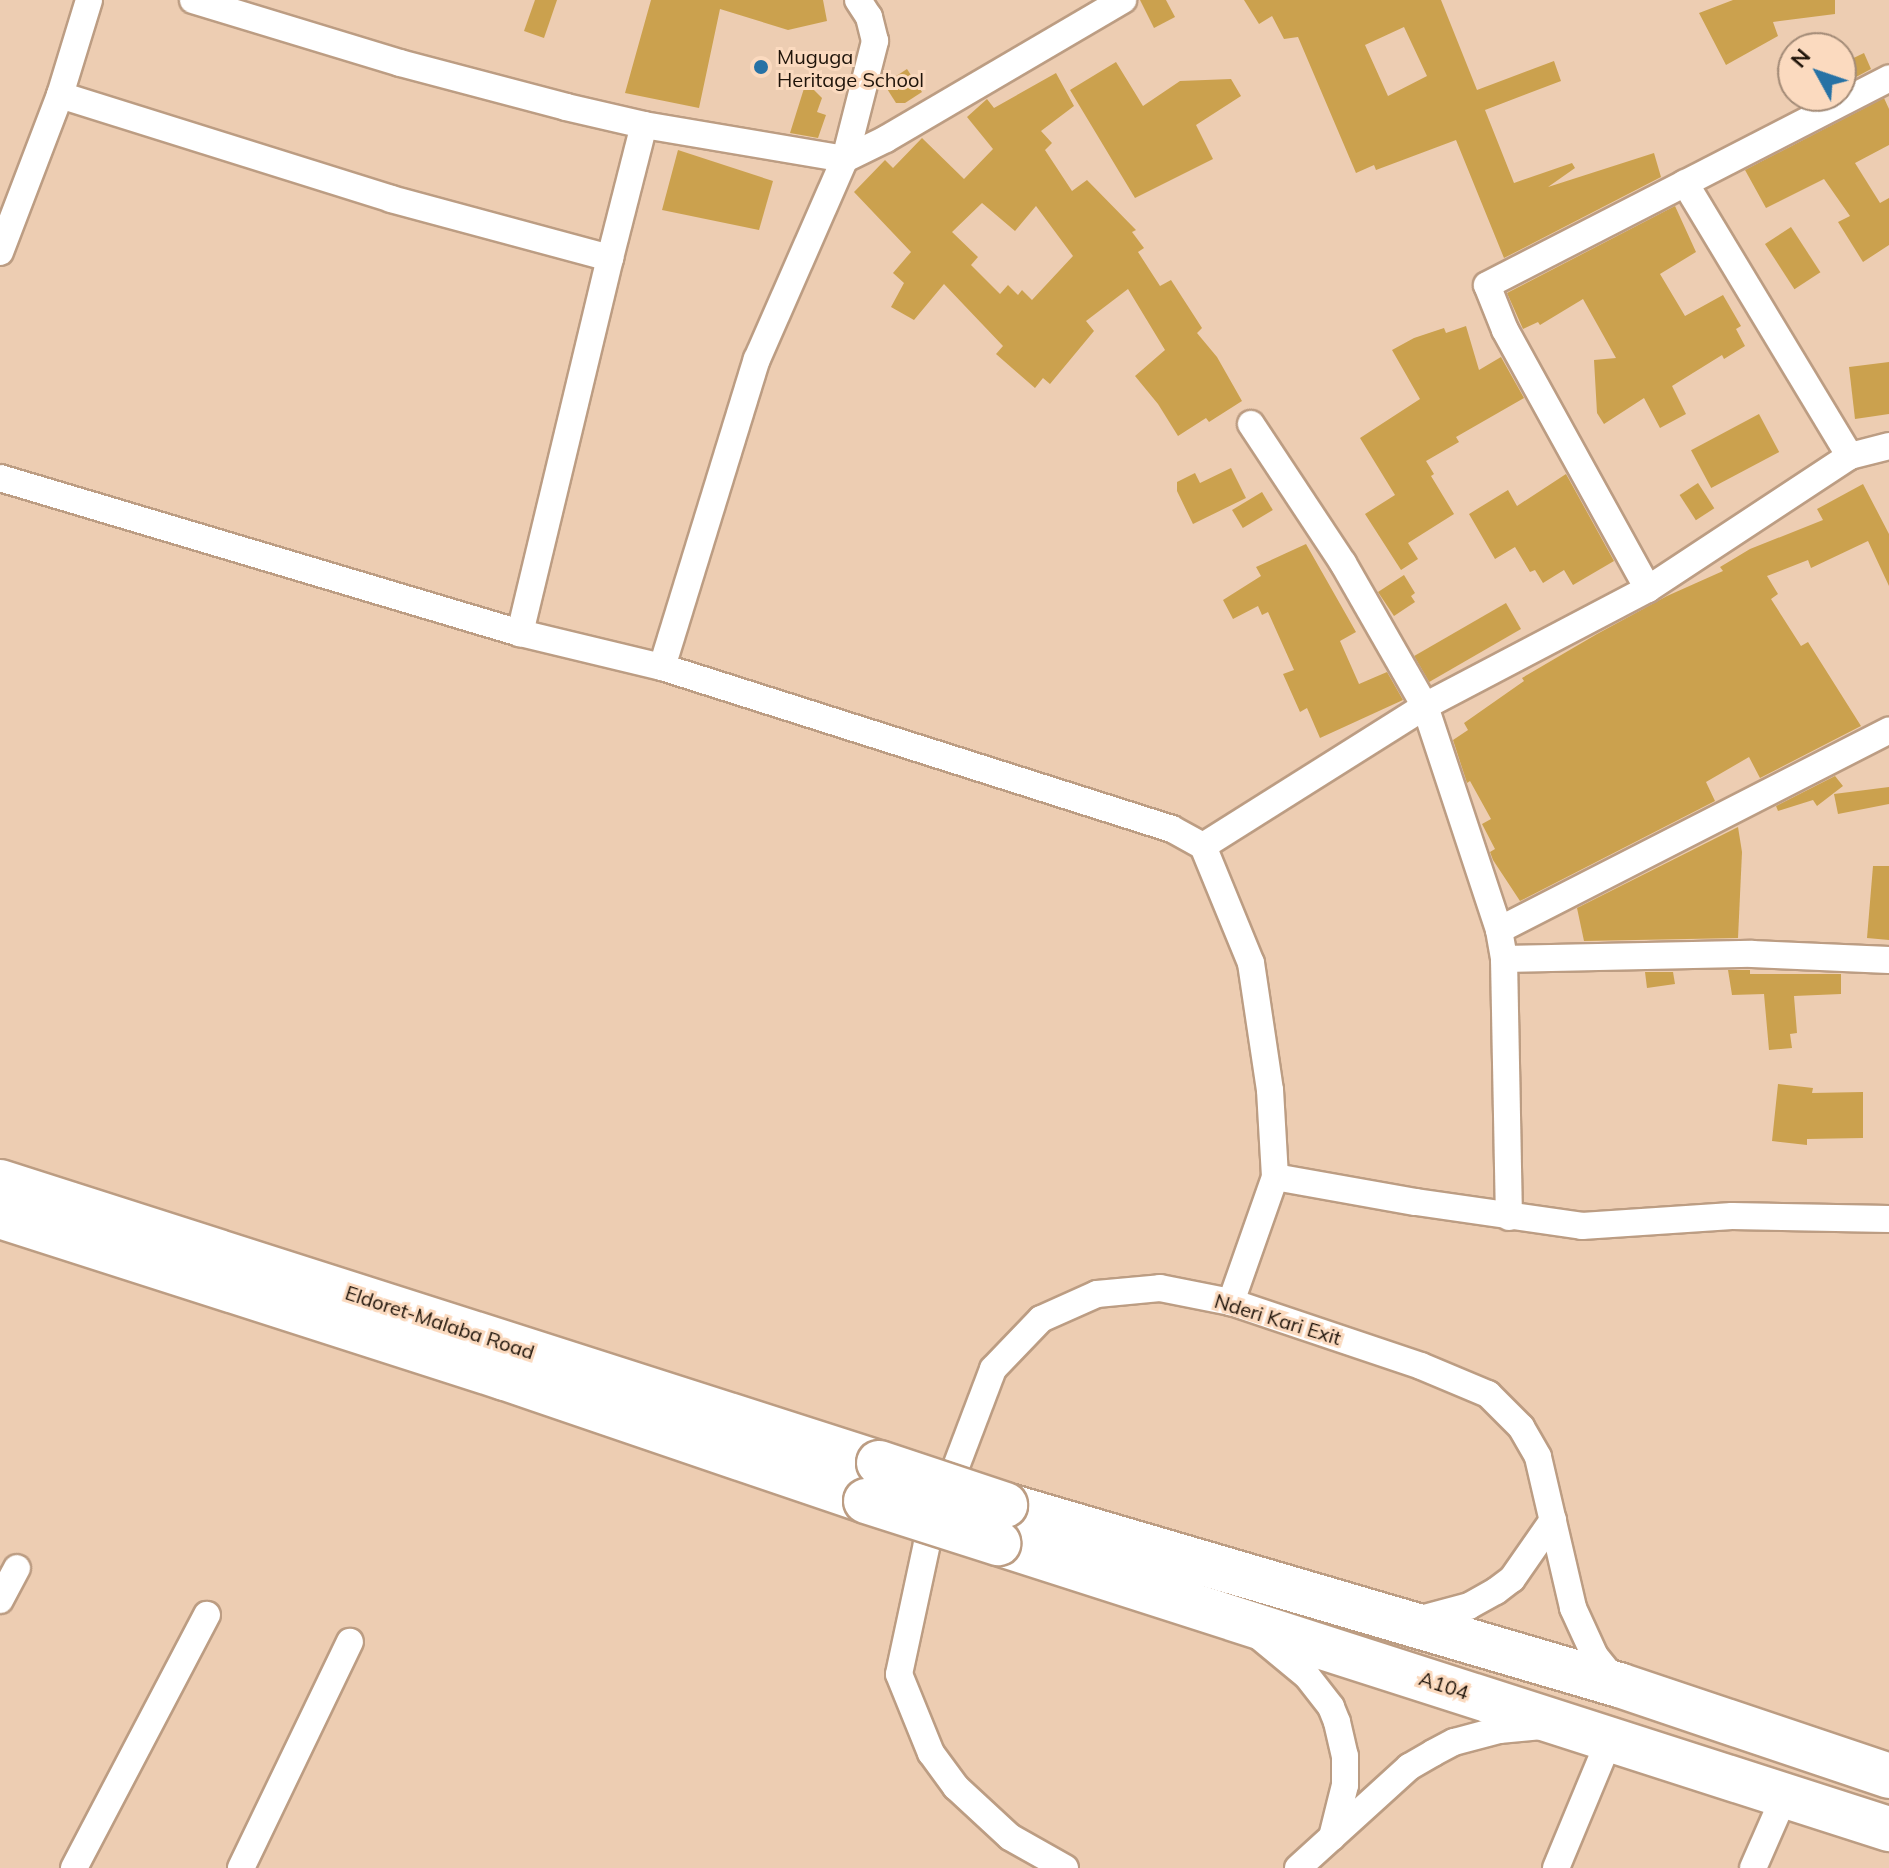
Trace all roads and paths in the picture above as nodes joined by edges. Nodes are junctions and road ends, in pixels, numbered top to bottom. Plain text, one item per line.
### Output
1 (89, 0) edge
2 (193, 0) edge
3 (858, 0) edge
4 (1123, 0) edge
5 (1889, 78) edge
6 (60, 95) junction
7 (644, 125) junction
8 (845, 159) junction
9 (1685, 183) junction
10 (0, 252) edge
11 (610, 258) junction
12 (1251, 424) dead end
13 (1889, 446) edge
14 (1850, 456) junction
15 (0, 478) edge
16 (1648, 589) junction
17 (520, 633) junction
18 (662, 667) junction
19 (1425, 706) junction
20 (1889, 730) edge
21 (1203, 846) junction
22 (1499, 930) junction
23 (1504, 959) junction
24 (1889, 960) edge
25 (1275, 1177) junction
26 (0, 1182) edge
27 (0, 1216) edge
28 (1509, 1217) junction
29 (1889, 1219) edge
30 (1231, 1302) junction
31 (872, 1482) junction
32 (1553, 1520) junction
33 (1002, 1524) junction
34 (17, 1568) dead end
35 (0, 1600) edge
36 (207, 1615) dead end
37 (1237, 1619) junction
38 (1406, 1623) junction
39 (350, 1642) dead end
40 (1619, 1685) junction
41 (1565, 1724) junction
42 (1610, 1738) junction
43 (1889, 1776) edge
44 (1785, 1795) junction
45 (1889, 1829) edge
46 (1331, 1840) junction
47 (74, 1868) edge
48 (241, 1868) edge
49 (1065, 1868) edge
50 (1298, 1868) edge
51 (1556, 1868) edge
52 (1753, 1868) edge

1 - 6 street
2 - 7 street
3 - 8 street
4 - 8 street
5 - 9 street
6 - 10 street
6 - 11 street
7 - 8 street
7 - 11 street
8 - 18 street
9 - 14 street
9 - 16 street
11 - 17 street
12 - 19 street
13 - 14 street
14 - 16 street
15 - 17 street
16 - 19 street
17 - 18 street
18 - 21 street
19 - 21 street
19 - 22 street
20 - 22 street
21 - 25 street
22 - 23 street
23 - 24 street
23 - 28 street
25 - 28 street
25 - 30 street
26 - 31 highway, Eldoret-Malaba Road
27 - 31 highway, Eldoret-Malaba Road
28 - 29 street
30 - 32 street, Nderi Kari Exit
30 - 49 street, Nderi Kari Exit
31 - 33 highway, bridge
32 - 38 street
32 - 40 street, Nderi Kari Exit
33 - 37 highway, A104
33 - 38 highway
34 - 35 street
36 - 47 street
37 - 41 highway, A104
37 - 46 street
38 - 40 highway
39 - 48 street
40 - 43 highway
41 - 42 highway, A104
41 - 46 street
42 - 44 highway, A104
42 - 51 street
44 - 45 highway, A104
44 - 52 street
46 - 50 street

